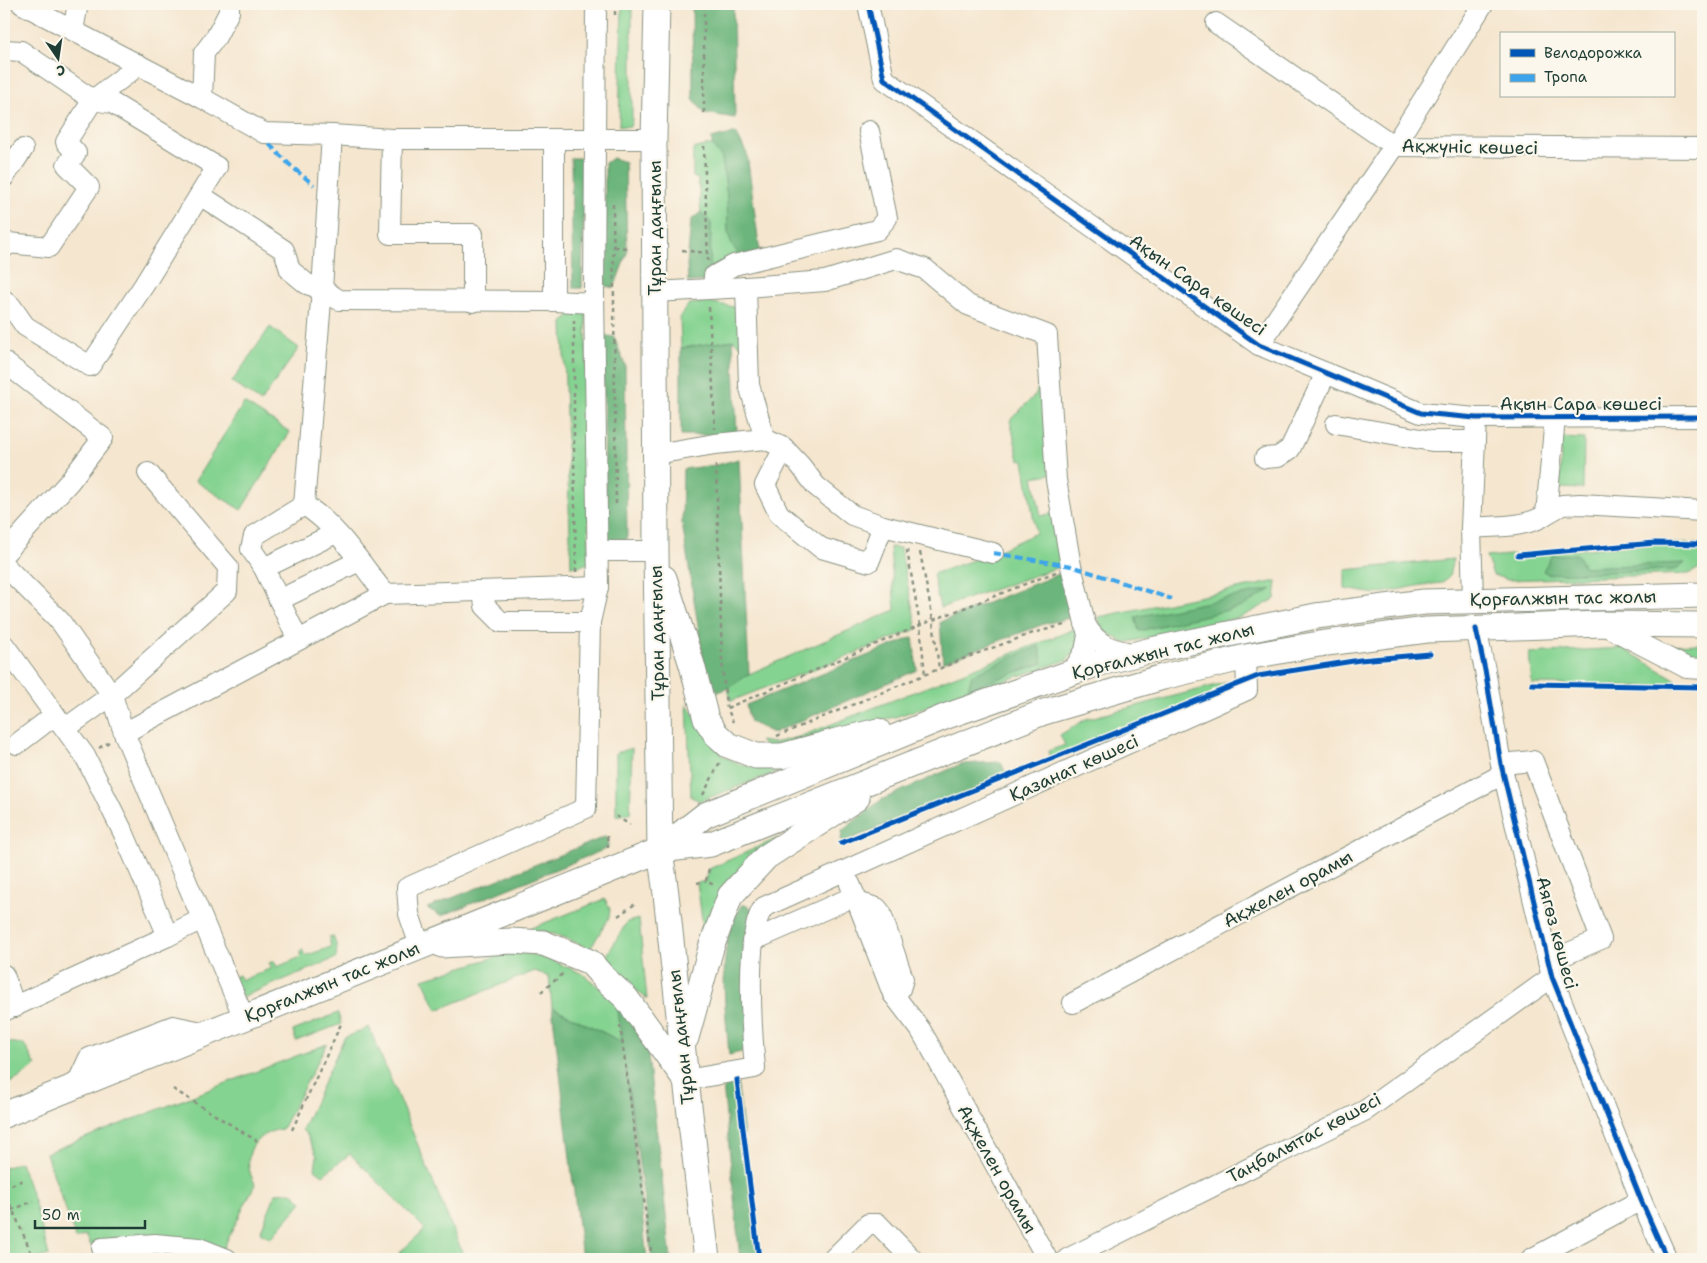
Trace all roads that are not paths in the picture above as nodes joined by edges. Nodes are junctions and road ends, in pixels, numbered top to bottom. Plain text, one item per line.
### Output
1 (22, 4) edge
2 (78, 4) edge
3 (229, 4) edge
4 (596, 4) edge
5 (657, 4) edge
6 (868, 4) edge
7 (1483, 4) edge
8 (1216, 23) dead end
9 (73, 30) junction
10 (4, 50) edge
11 (139, 65) junction
12 (202, 98) junction
13 (94, 100) junction
14 (869, 131) dead end
15 (332, 135) junction
16 (392, 139) junction
17 (594, 139) junction
18 (554, 140) junction
19 (654, 140) junction
20 (1394, 146) junction
21 (1703, 148) edge
22 (23, 149) dead end
23 (4, 177) edge
24 (200, 195) junction
25 (4, 248) edge
26 (746, 287) junction
27 (322, 289) junction
28 (655, 292) junction
29 (710, 295) junction
30 (4, 300) edge
31 (554, 301) junction
32 (473, 302) junction
33 (594, 302) junction
34 (1259, 345) junction
35 (4, 362) edge
36 (1326, 373) junction
37 (1476, 418) junction
38 (1555, 418) junction
39 (1703, 418) edge
40 (1336, 424) dead end
41 (765, 439) junction
42 (1475, 441) junction
43 (784, 448) junction
44 (656, 454) junction
45 (1265, 458) dead end
46 (148, 473) dead end
47 (304, 505) junction
48 (1703, 511) edge
49 (1546, 514) junction
50 (883, 526) junction
51 (1471, 528) junction
52 (336, 533) junction
53 (598, 551) junction
54 (656, 551) junction
55 (993, 553) dead end
56 (4, 554) edge
57 (359, 561) junction
58 (4, 565) edge
59 (264, 568) junction
60 (598, 588) junction
61 (484, 591) junction
62 (1698, 591) edge
63 (385, 594) junction
64 (278, 600) junction
65 (1473, 600) junction
66 (590, 622) junction
67 (1084, 622) junction
68 (1602, 624) junction
69 (1703, 625) edge
70 (1476, 628) junction
71 (298, 640) junction
72 (4, 644) edge
73 (1137, 654) junction
74 (1246, 657) junction
75 (1703, 669) edge
76 (1068, 674) junction
77 (112, 695) junction
78 (947, 716) junction
79 (61, 722) junction
80 (124, 733) junction
81 (17, 744) dead end
82 (903, 768) junction
83 (1502, 769) junction
84 (660, 850) junction
85 (844, 871) junction
86 (856, 899) junction
87 (202, 919) junction
88 (168, 936) junction
89 (752, 942) junction
90 (420, 946) junction
91 (1550, 970) junction
92 (4, 975) edge
93 (1073, 1003) dead end
94 (9, 1009) edge
95 (244, 1018) junction
96 (682, 1052) junction
97 (686, 1080) junction
98 (4, 1115) edge
99 (1641, 1200) junction
100 (102, 1248) dead end
101 (227, 1259) edge
102 (706, 1259) edge
103 (833, 1259) edge
104 (912, 1259) edge
105 (1047, 1259) edge
106 (1067, 1259) edge
107 (1531, 1259) edge
108 (1667, 1259) edge

1 - 9 street
2 - 9 street
3 - 12 street
4 - 17 street
5 - 19 main road, Тұран даңғылы
6 - 34 street, Ақын Сара көшесі
7 - 20 street
8 - 20 street, Ақжүніс көшесі
9 - 11 street
10 - 13 street
11 - 12 street
11 - 13 street
12 - 15 street
13 - 24 street
13 - 25 street
14 - 29 street
15 - 16 street
15 - 27 street
16 - 18 street
16 - 32 street
17 - 18 street
17 - 19 street
17 - 33 street
18 - 31 street
19 - 28 main road, Тұран даңғылы
20 - 21 street, Ақжүніс көшесі
20 - 34 street
22 - 23 street
24 - 27 street
24 - 30 street
26 - 29 street
26 - 41 street
26 - 67 street
27 - 32 street
27 - 47 street
28 - 29 street
28 - 44 main road, Тұран даңғылы
31 - 32 street
31 - 33 street
33 - 53 street
34 - 36 street, Ақын Сара көшесі
35 - 56 street
36 - 37 street, Ақын Сара көшесі
36 - 45 street
37 - 38 street, Ақын Сара көшесі
37 - 42 street
38 - 39 street, Ақын Сара көшесі
38 - 49 street
40 - 42 street
41 - 43 street
41 - 44 street
42 - 51 street
43 - 50 street
43 - 50 street
44 - 54 main road, Тұран даңғылы
46 - 77 street
47 - 52 street
47 - 59 street
48 - 49 street
49 - 51 street
50 - 55 street
51 - 65 street
52 - 57 street
52 - 59 street
53 - 54 street
53 - 60 street
54 - 78 main road
54 - 84 main road, Тұран даңғылы
57 - 63 street
57 - 64 street
58 - 77 street
59 - 64 street
60 - 61 street
60 - 66 street
61 - 63 street
61 - 66 street
62 - 65 main road, Қорғалжын тас жолы
63 - 71 street
64 - 71 street
65 - 70 main road, Аягөз көшесі
65 - 73 main road, Қорғалжын тас жолы
66 - 90 street
67 - 73 street
67 - 76 street
68 - 69 main road, Қорғалжын тас жолы
68 - 70 main road, Қорғалжын тас жолы
68 - 75 street
70 - 74 main road, Қорғалжын тас жолы
70 - 83 street, Аягөз көшесі
71 - 80 street
72 - 79 street
73 - 76 main road, Қорғалжын тас жолы
74 - 82 main road, Қорғалжын тас жолы
74 - 85 street, Қазанат көшесі
76 - 78 main road, Қорғалжын тас жолы
77 - 79 street
77 - 80 street
78 - 84 main road, Қорғалжын тас жолы
79 - 81 street
79 - 88 street
80 - 87 street
82 - 84 main road, Қорғалжын тас жолы
82 - 96 main road
83 - 91 street, Аягөз көшесі
83 - 91 street, Таңбалытас көшесі
83 - 93 street, Ақжелен орамы
84 - 90 main road, Қорғалжын тас жолы
84 - 96 main road, Тұран даңғылы
85 - 86 street, Ақжелен орамы
85 - 89 street
86 - 89 street
86 - 105 street, Ақжелен орамы
87 - 88 street
87 - 95 street
88 - 94 street
89 - 97 street
90 - 95 main road, Қорғалжын тас жолы
90 - 97 main road
91 - 99 street, Аягөз көшесі
91 - 106 street, Таңбалытас көшесі
92 - 94 street
95 - 98 main road, Қорғалжын тас жолы
96 - 97 main road, Тұран даңғылы
97 - 102 main road, Тұран даңғылы
99 - 107 street
99 - 108 street, Аягөз көшесі
100 - 101 street
103 - 104 street

